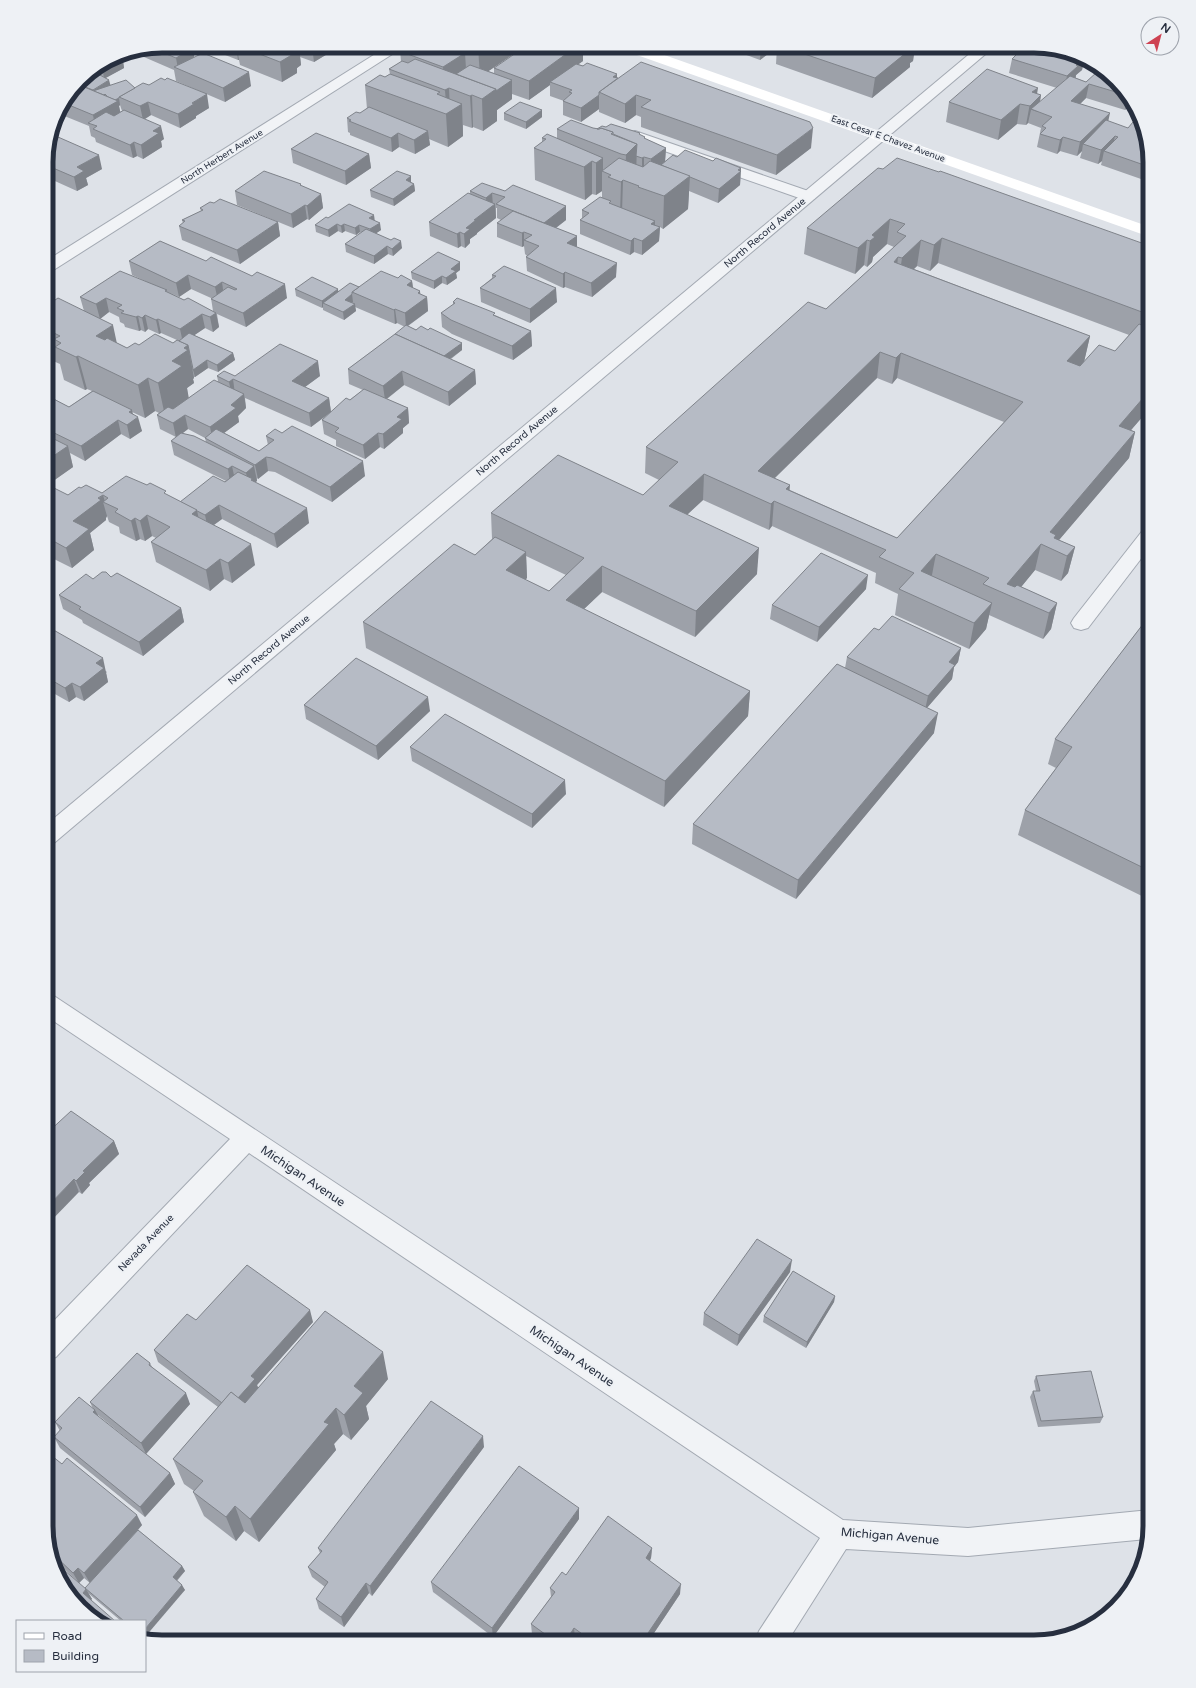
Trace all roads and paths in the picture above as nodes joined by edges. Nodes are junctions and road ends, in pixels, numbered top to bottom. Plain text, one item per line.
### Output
1 (387, 53) edge
2 (645, 53) edge
3 (980, 53) edge
4 (635, 136) edge
5 (880, 136) junction
6 (808, 196) junction
7 (1143, 230) edge
8 (53, 264) edge
9 (1143, 543) edge
10 (1081, 623) dead end
11 (53, 831) edge
12 (53, 1008) edge
13 (247, 1138) junction
14 (53, 1341) edge
15 (1143, 1525) edge
16 (839, 1534) junction
17 (774, 1635) edge

1 - 8 street, North Herbert Avenue
2 - 5 main road, East Cesar E Chavez Avenue
3 - 5 street, North Record Avenue
4 - 6 street
5 - 6 street, North Record Avenue
5 - 7 main road, East Cesar E Chavez Avenue
6 - 11 street, North Record Avenue
9 - 10 street
12 - 13 street, Michigan Avenue
13 - 14 street, Nevada Avenue
13 - 16 street, Michigan Avenue
15 - 16 street, Michigan Avenue
16 - 17 street

